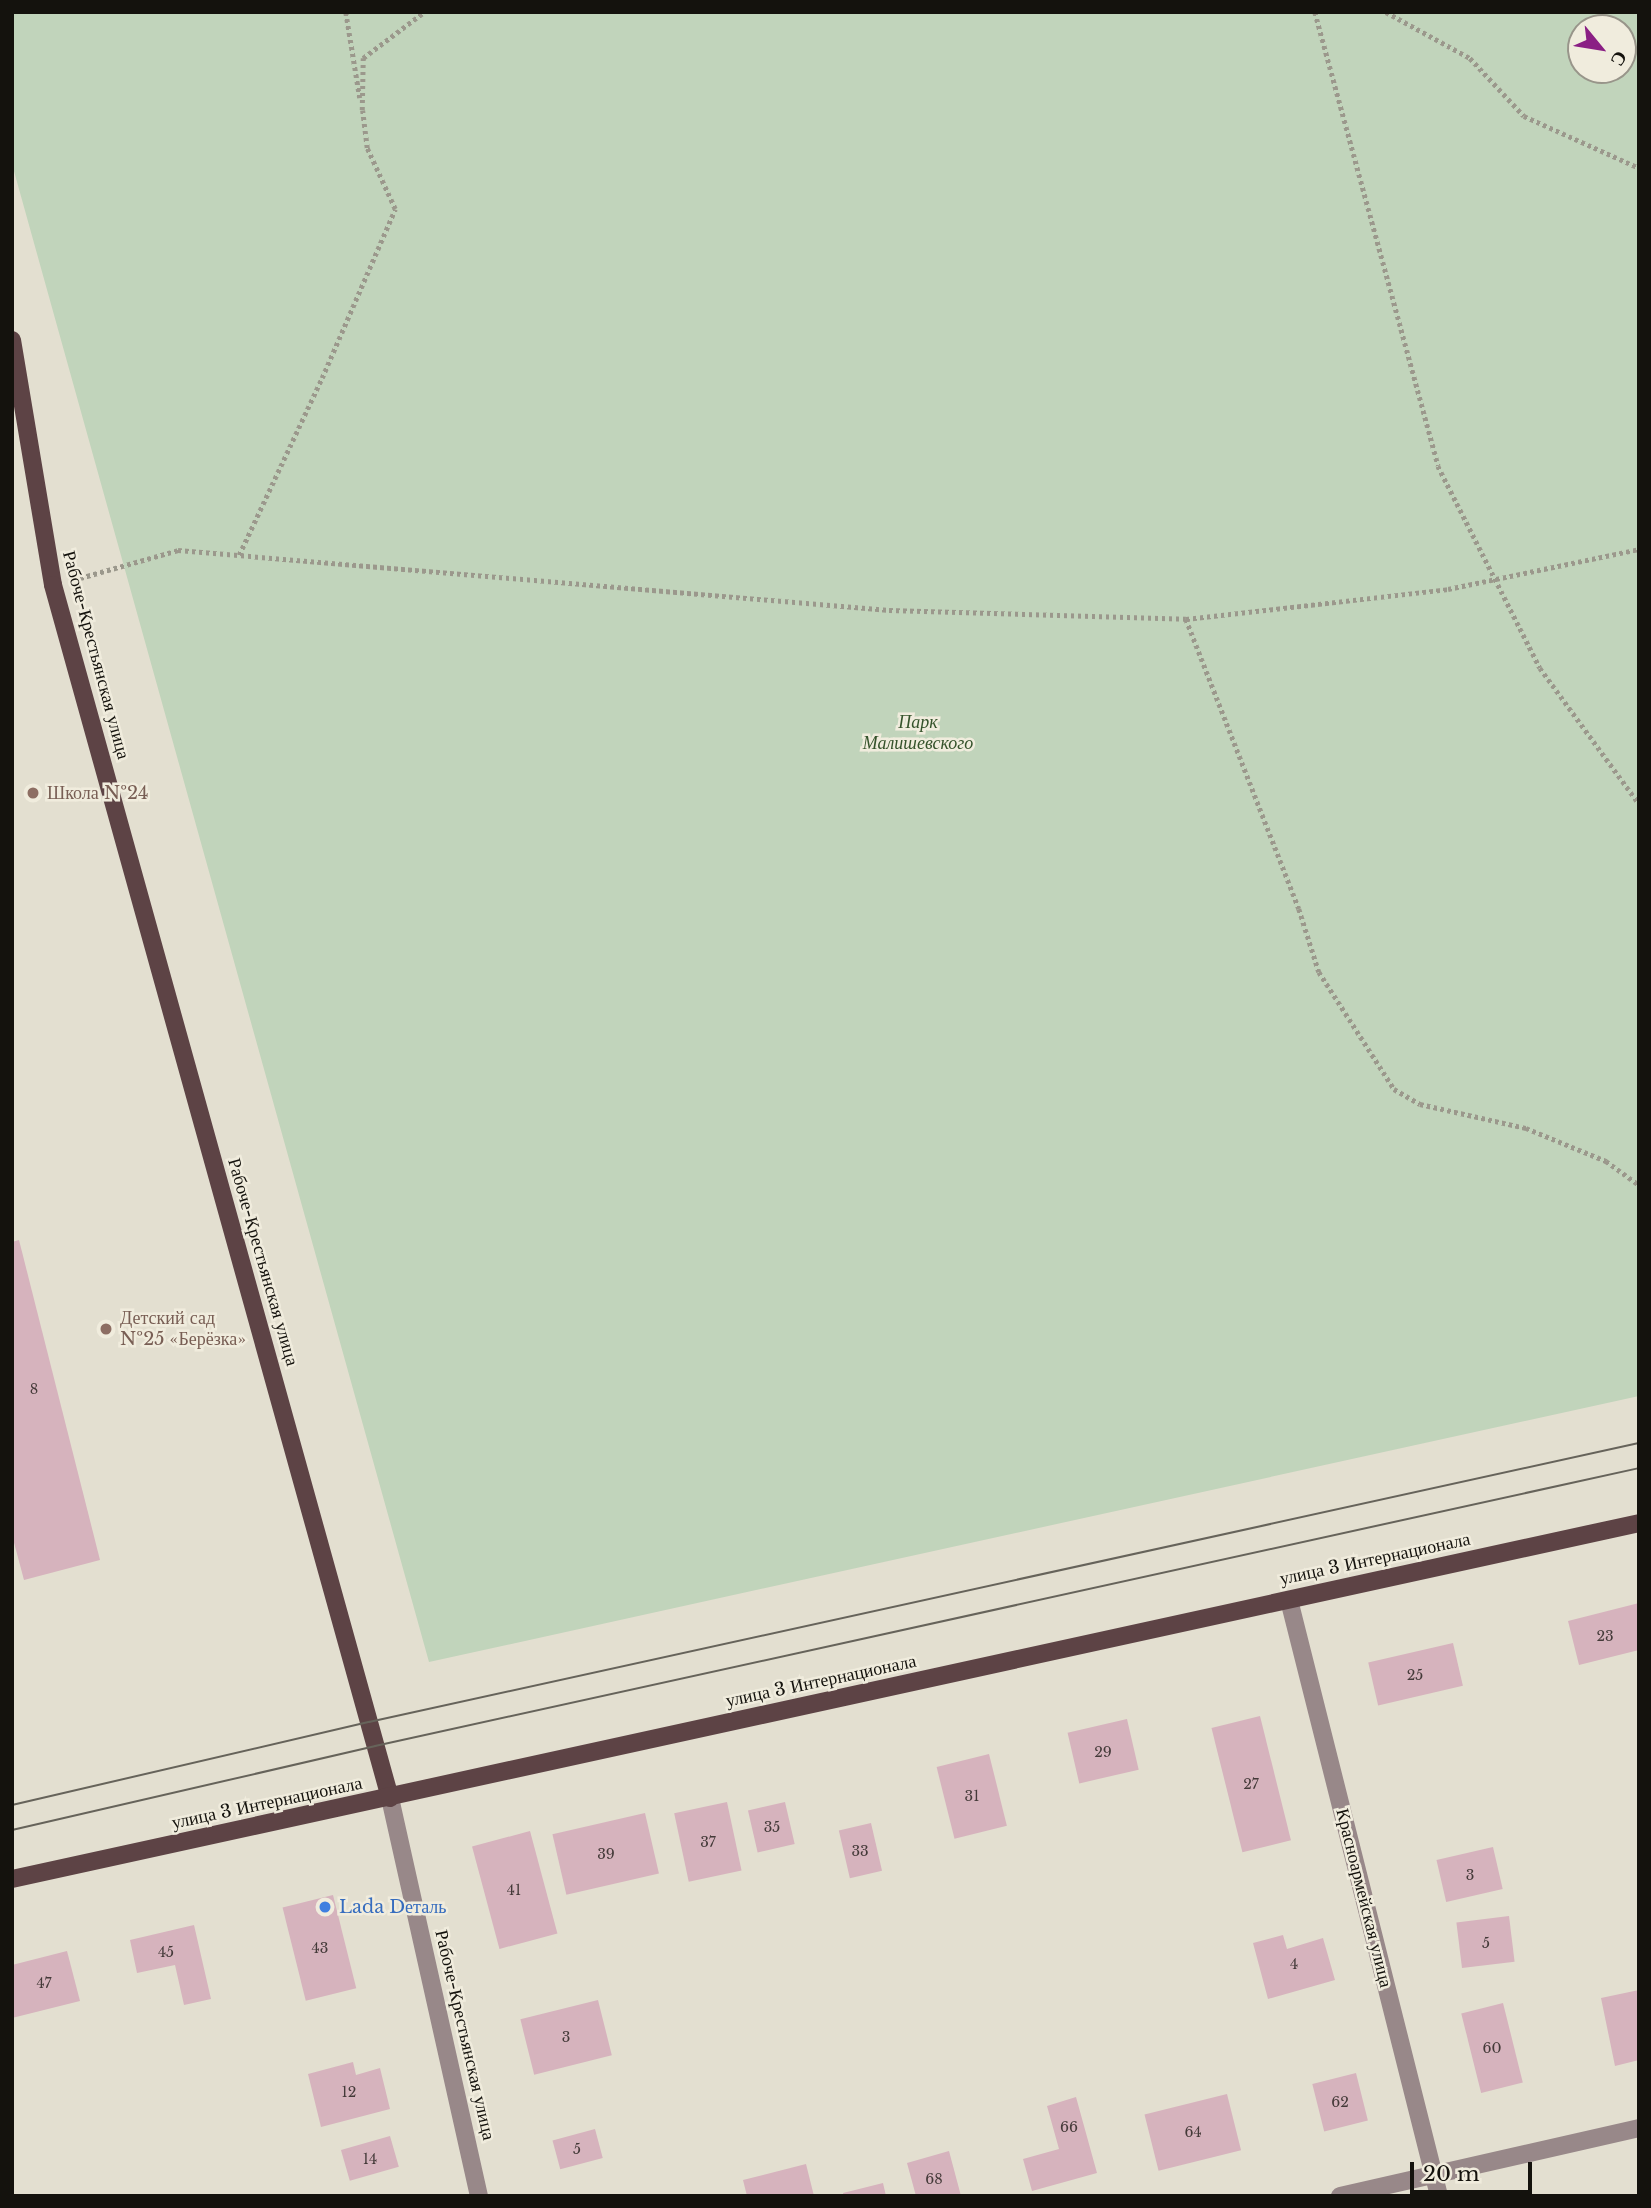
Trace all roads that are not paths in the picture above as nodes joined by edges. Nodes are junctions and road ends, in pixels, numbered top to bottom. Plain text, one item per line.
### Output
1 (12, 340) edge
2 (1639, 1523) edge
3 (1289, 1600) junction
4 (390, 1798) junction
5 (12, 1878) edge
6 (1639, 2128) edge
7 (1433, 2176) junction
8 (479, 2196) edge
9 (1340, 2196) edge
10 (1439, 2196) edge

1 - 4 main road, Рабоче-Крестьянская улица
2 - 3 main road, улица 3 Интернационала
3 - 4 main road, улица 3 Интернационала
3 - 7 street, Красноармейская улица
4 - 5 main road, улица 3 Интернационала
4 - 8 street, Рабоче-Крестьянская улица
6 - 7 street
7 - 9 street
7 - 10 street, Красноармейская улица

